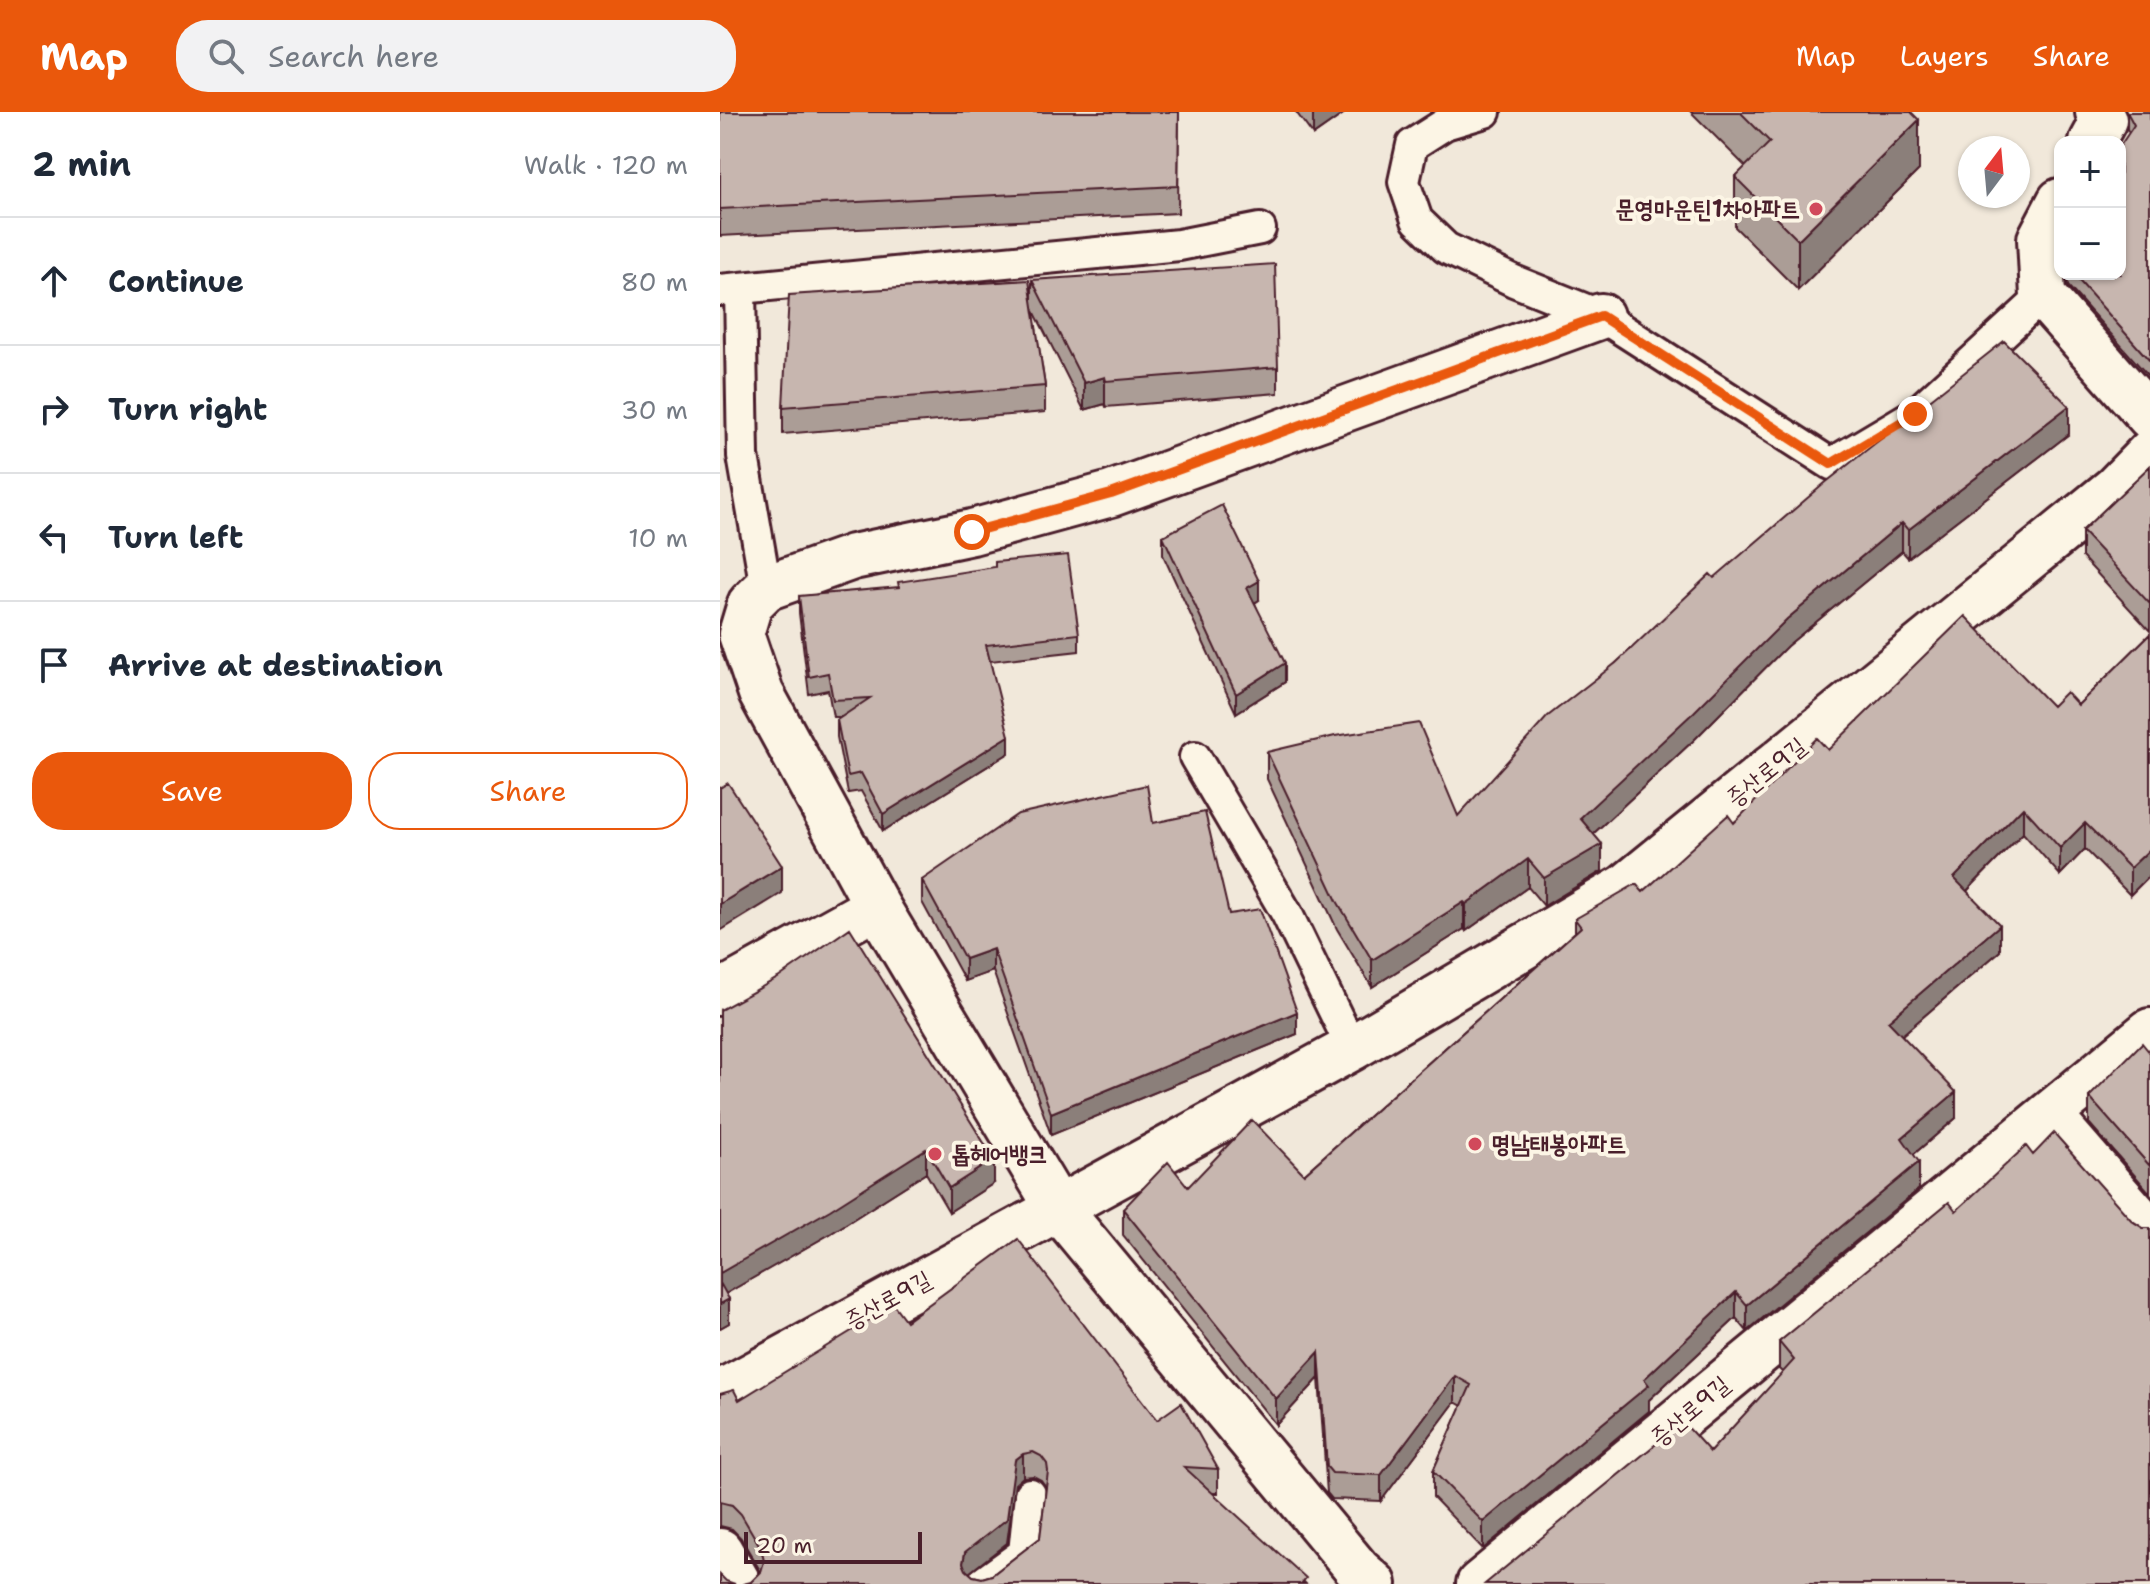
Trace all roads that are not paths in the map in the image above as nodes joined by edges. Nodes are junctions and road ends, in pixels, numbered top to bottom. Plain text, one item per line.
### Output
1 (1485, 112) edge
2 (2098, 112) edge
3 (2095, 136) edge
4 (2056, 208) edge
5 (1260, 229) dead end
6 (730, 290) edge
7 (2043, 296) junction
8 (1601, 316) junction
9 (2150, 417) edge
10 (2150, 452) edge
11 (731, 457) edge
12 (766, 588) junction
13 (731, 634) edge
14 (1195, 757) dead end
15 (877, 906) junction
16 (720, 993) edge
17 (2150, 1031) edge
18 (1352, 1048) junction
19 (2049, 1115) junction
20 (1057, 1207) junction
21 (2150, 1231) edge
22 (720, 1393) edge
23 (1030, 1494) dead end
24 (720, 1551) edge
25 (739, 1584) edge
26 (981, 1584) edge
27 (1374, 1584) edge
28 (1479, 1584) edge

1 - 8 lane
2 - 3 street
4 - 7 street
5 - 6 lane
6 - 11 lane
7 - 8 lane
7 - 9 street
8 - 12 street
10 - 18 street, 증산로9길
11 - 12 lane
12 - 13 street
13 - 15 street
14 - 18 lane
15 - 16 street
15 - 20 street
17 - 19 street, 증산로9길
18 - 20 street, 증산로9길
19 - 21 street
19 - 28 street, 증산로9길
20 - 22 street, 증산로9길
20 - 27 street
23 - 26 lane
24 - 25 street

